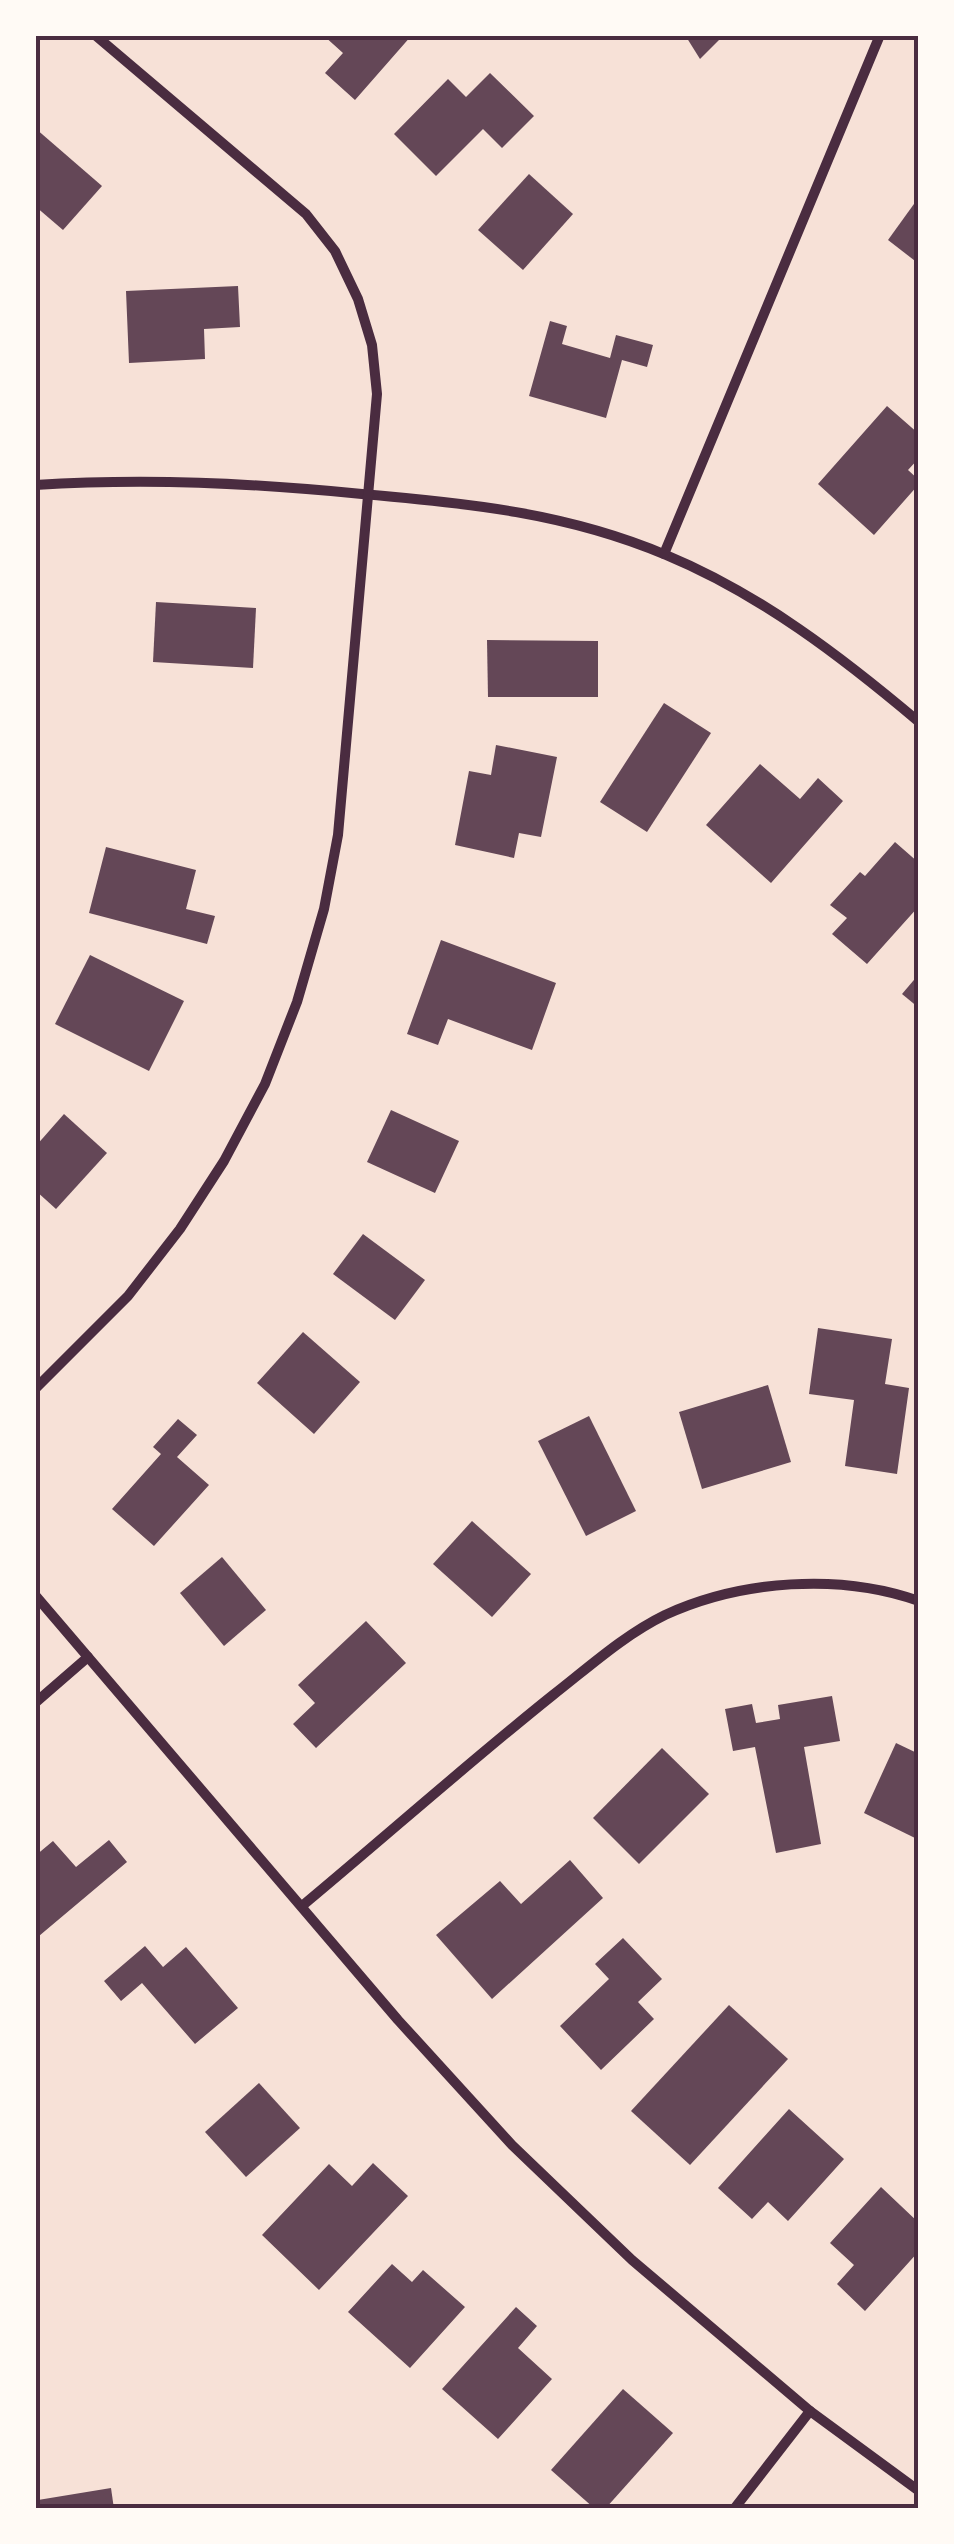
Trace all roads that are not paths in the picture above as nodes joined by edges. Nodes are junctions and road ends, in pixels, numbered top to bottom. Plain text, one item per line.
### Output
1 (95, 35) edge
2 (880, 35) edge
3 (35, 485) edge
4 (368, 494) junction
5 (664, 554) junction
6 (919, 722) edge
7 (35, 1390) edge
8 (35, 1596) edge
9 (919, 1601) edge
10 (88, 1657) junction
11 (35, 1703) edge
12 (302, 1906) junction
13 (810, 2411) junction
14 (919, 2491) edge
15 (734, 2509) edge

1 - 4 street
2 - 5 street
3 - 4 street
4 - 5 street
4 - 7 street
5 - 6 street
8 - 10 street
9 - 12 street
10 - 11 street
10 - 12 street
12 - 13 street
13 - 14 street
13 - 15 street

